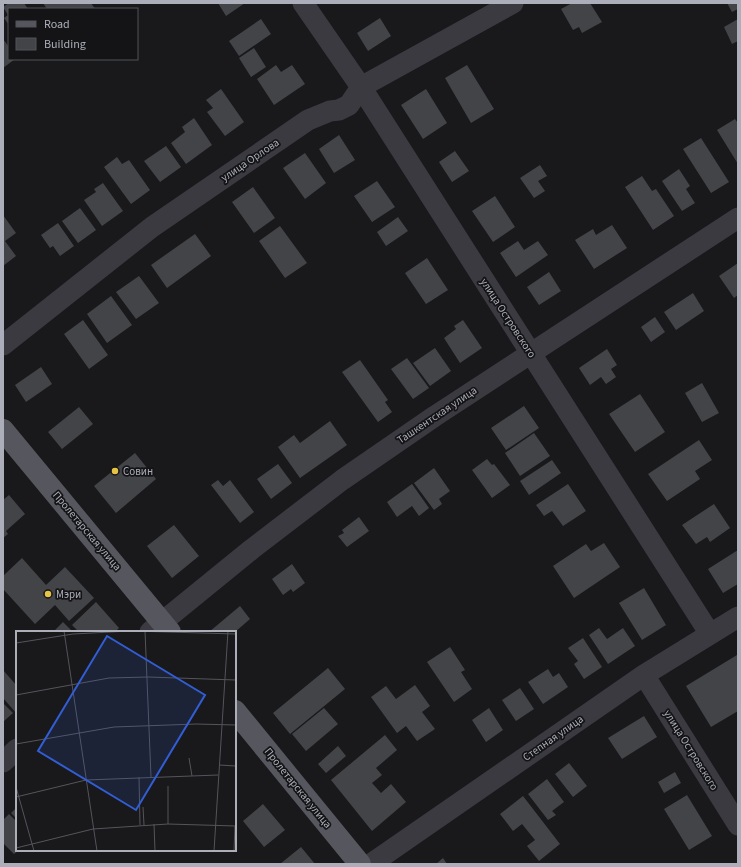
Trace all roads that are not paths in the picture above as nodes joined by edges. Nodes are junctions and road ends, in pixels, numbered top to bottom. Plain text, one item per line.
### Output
1 (303, 3) edge
2 (513, 3) edge
3 (361, 87) junction
4 (738, 218) edge
5 (3, 345) edge
6 (531, 354) junction
7 (3, 430) edge
8 (738, 616) edge
9 (161, 629) edge
10 (710, 634) junction
11 (644, 675) junction
12 (236, 712) edge
13 (16, 750) edge
14 (3, 762) edge
15 (738, 825) edge
16 (360, 864) edge
17 (371, 864) edge

1 - 3 street, улица Островского
2 - 3 street, улица Орлова
3 - 5 street, улица Орлова
3 - 6 street, улица Островского
4 - 6 street, Ташкентская улица
6 - 9 street, Ташкентская улица
6 - 10 street, улица Островского
7 - 9 main road, Пролетарская улица
8 - 10 street, Степная улица
10 - 11 street, Степная улица
11 - 15 street, улица Островского
11 - 17 street, Степная улица
12 - 16 main road, Пролетарская улица
13 - 14 street

